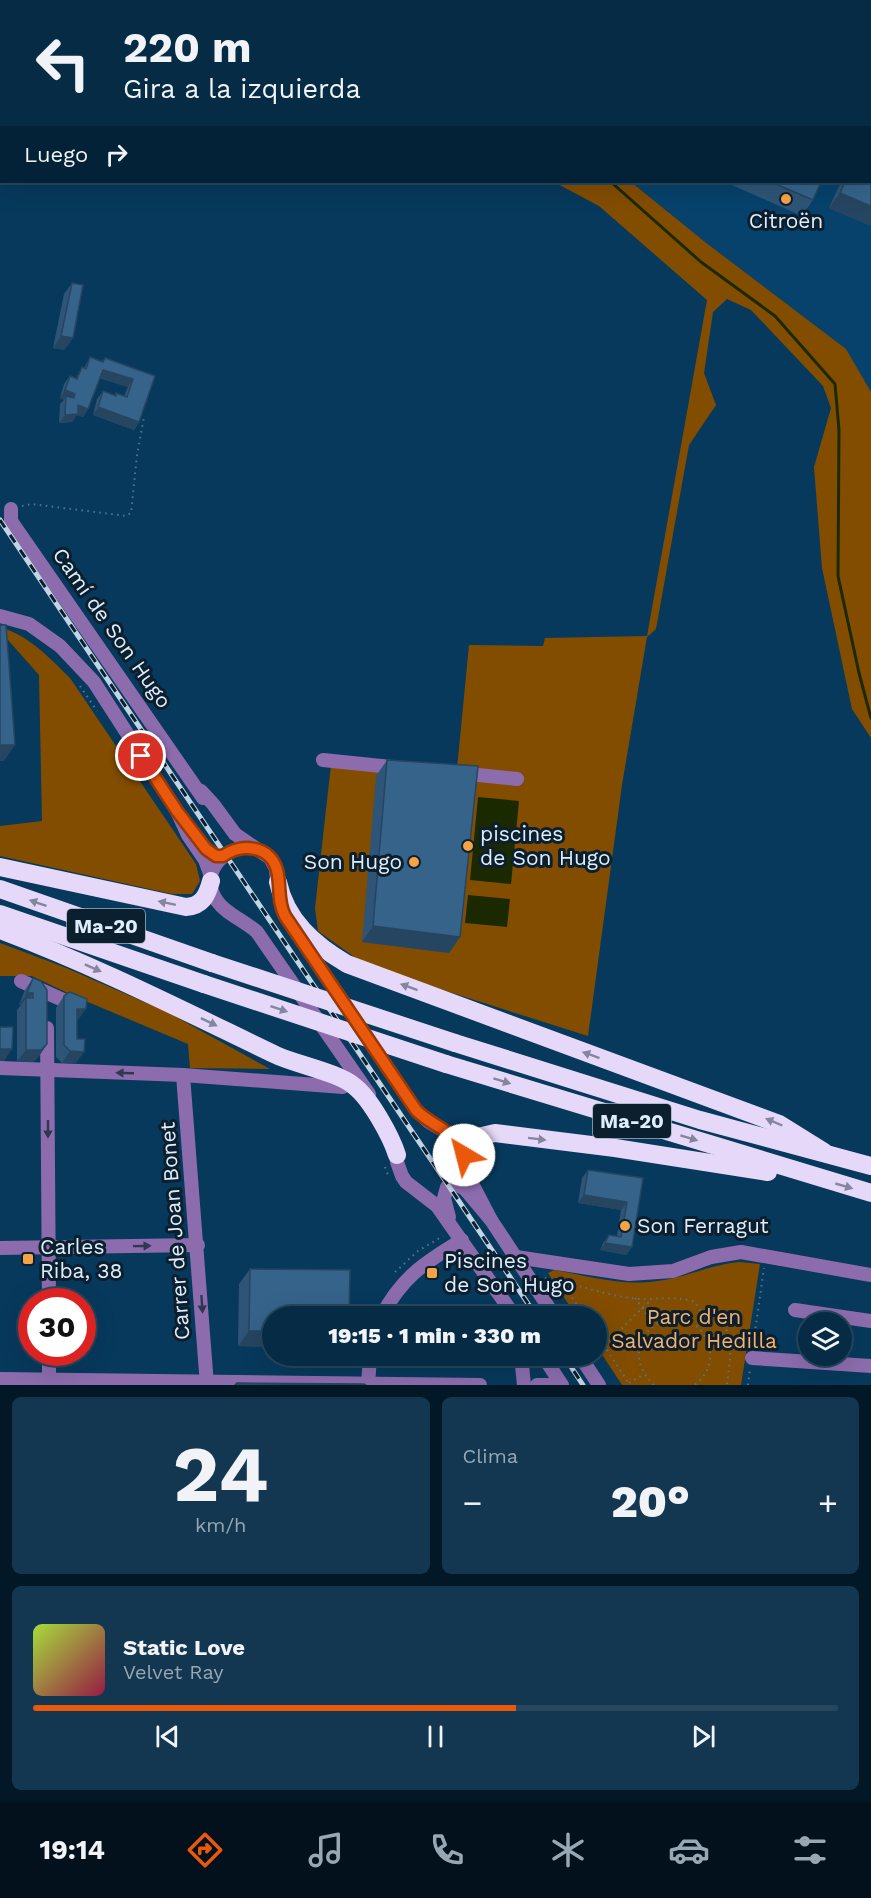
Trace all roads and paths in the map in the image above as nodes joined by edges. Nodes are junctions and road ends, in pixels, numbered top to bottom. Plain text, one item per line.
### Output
1 (144, 417) edge
2 (11, 515) joint
3 (0, 616) edge
4 (323, 760) dead end
5 (416, 769) edge
6 (449, 772) edge
7 (517, 779) dead end
8 (201, 791) junction
9 (177, 811) junction
10 (259, 850) junction
11 (224, 854) junction
12 (0, 867) edge
13 (211, 879) junction
14 (278, 882) junction
15 (0, 889) edge
16 (0, 914) edge
17 (0, 930) edge
18 (21, 981) dead end
19 (47, 1004) junction
20 (74, 1005) edge
21 (0, 1068) edge
22 (47, 1070) junction
23 (183, 1075) junction
24 (343, 1087) dead end
25 (825, 1152) junction
26 (464, 1155) junction
27 (392, 1160) junction
28 (871, 1166) edge
29 (817, 1178) junction
30 (392, 1179) dead end
31 (449, 1186) junction
32 (413, 1187) junction
33 (871, 1193) edge
34 (491, 1220) junction
35 (446, 1233) dead end
36 (462, 1240) junction
37 (198, 1245) junction
38 (0, 1248) edge
39 (48, 1248) junction
40 (762, 1256) junction
41 (516, 1257) junction
42 (395, 1272) dead end
43 (871, 1275) edge
44 (544, 1278) dead end
45 (562, 1282) junction
46 (49, 1288) edge
47 (635, 1298) junction
48 (654, 1298) junction
49 (386, 1306) edge
50 (507, 1306) edge
51 (548, 1306) edge
52 (578, 1306) edge
53 (642, 1307) junction
54 (795, 1310) dead end
55 (871, 1321) edge
56 (654, 1325) junction
57 (607, 1341) edge
58 (607, 1350) edge
59 (752, 1358) junction
60 (49, 1366) edge
61 (369, 1366) edge
62 (521, 1366) edge
63 (550, 1366) edge
64 (587, 1366) edge
65 (871, 1366) edge
66 (644, 1374) junction
67 (0, 1379) edge
68 (49, 1383) edge
69 (207, 1383) edge
70 (368, 1384) edge
71 (629, 1384) edge
72 (480, 1385) edge
73 (524, 1385) edge
74 (537, 1385) edge
75 (555, 1385) edge
76 (562, 1385) edge
77 (599, 1385) edge
78 (654, 1385) edge
79 (694, 1385) edge
80 (725, 1385) edge
81 (748, 1385) edge

1 - 2 path
2 - 8 street, Camí de Son Hugo
3 - 9 street
4 - 5 street
6 - 7 street
8 - 10 street
8 - 11 street, Camí de Son Hugo
9 - 11 street
9 - 13 street
10 - 11 street
10 - 14 street
11 - 13 street
13 -> 12 highway
13 - 27 street
25 -> 14 highway
14 - 26 street
25 -> 15 highway, Ma-20, bridge
16 -> 29 highway, Ma-20, bridge
17 -> 27 highway
18 - 19 street
19 - 20 street
19 - 22 street
21 - 22 street
23 -> 22 street
22 -> 39 street
23 - 24 street
23 - 37 street, Carrer de Joan Bonet
25 - 28 highway, Ma-20
26 -> 29 highway
26 - 31 street
26 - 34 street
27 - 30 path
27 - 32 street
29 -> 33 highway, Ma-20
31 - 32 street
31 - 34 street
31 - 36 street
32 - 36 street
34 - 41 street
35 - 42 path
36 - 49 street
36 - 50 street
39 -> 37 street
37 -> 69 street, Carrer de Joan Bonet
38 - 39 street
39 - 46 street
40 - 41 street
40 - 43 street
40 - 59 path
41 - 51 street
44 - 45 path
45 - 47 path
45 - 52 path
47 - 48 path
47 - 53 path
48 - 53 path
48 - 80 path
53 - 56 path
53 - 57 path
54 - 55 street
56 - 66 path
56 - 79 path
58 - 71 path
59 - 65 street
59 - 81 path
60 - 68 street
61 - 70 street
62 - 73 street
63 - 76 street
64 - 77 street
66 - 71 path
66 - 78 path
67 - 68 street
68 - 69 street
69 - 70 street
70 - 72 street
74 - 75 street

